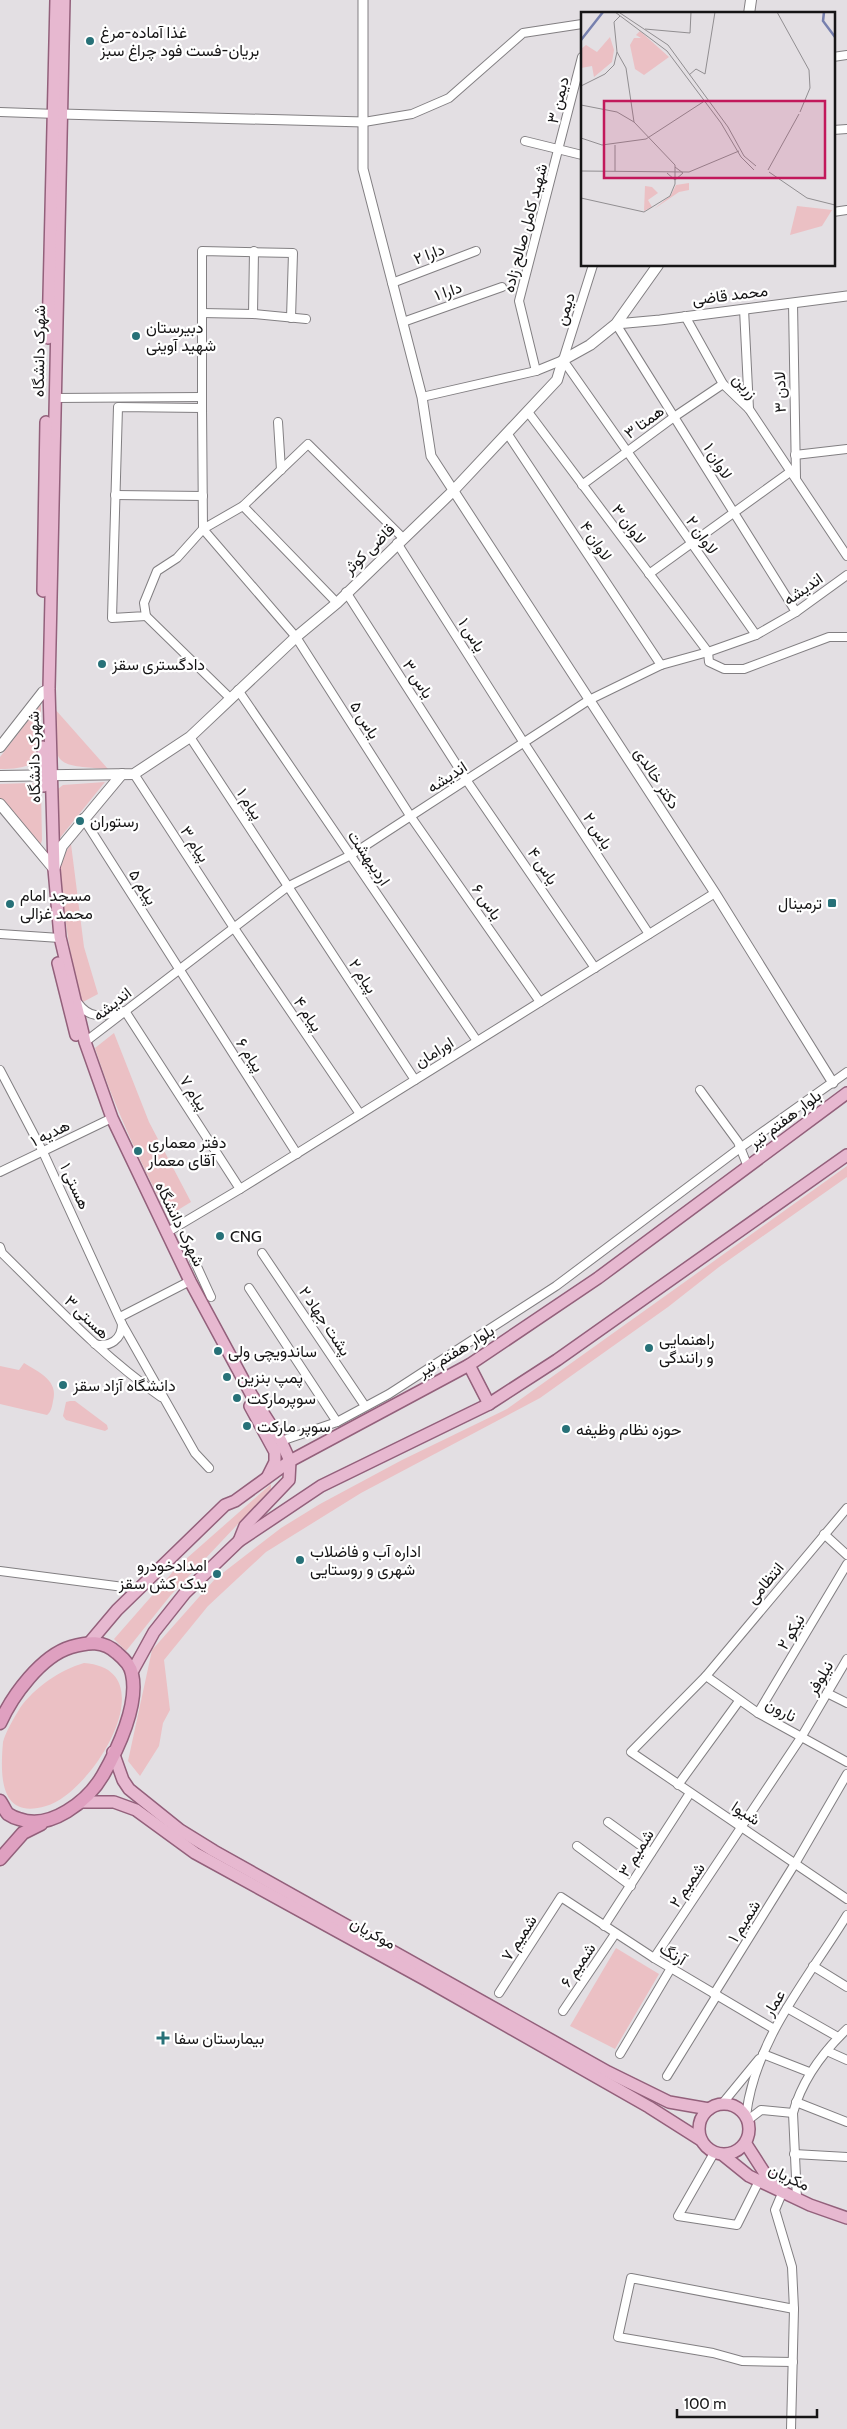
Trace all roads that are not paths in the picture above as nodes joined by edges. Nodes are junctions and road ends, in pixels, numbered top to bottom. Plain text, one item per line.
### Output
1 (56, 0) edge
2 (64, 0) edge
3 (363, 0) edge
4 (581, 24) edge
5 (847, 55) edge
6 (834, 57) edge
7 (581, 61) edge
8 (0, 112) edge
9 (57, 114) junction
10 (364, 122) junction
11 (847, 129) edge
12 (834, 130) edge
13 (525, 141) dead end
14 (560, 150) junction
15 (581, 155) edge
16 (847, 210) edge
17 (834, 212) edge
18 (254, 251) junction
19 (476, 251) dead end
20 (594, 266) edge
21 (657, 266) edge
22 (392, 283) junction
23 (502, 287) dead end
24 (847, 296) edge
25 (792, 303) junction
26 (744, 309) junction
27 (202, 313) junction
28 (253, 314) junction
29 (685, 316) junction
30 (291, 318) junction
31 (306, 318) dead end
32 (403, 322) junction
33 (616, 324) junction
34 (564, 360) junction
35 (536, 371) junction
36 (723, 384) junction
37 (202, 397) junction
38 (422, 397) junction
39 (55, 398) junction
40 (202, 408) junction
41 (748, 409) junction
42 (528, 412) junction
43 (674, 416) junction
44 (278, 422) dead end
45 (507, 433) junction
46 (847, 449) edge
47 (627, 451) junction
48 (795, 455) junction
49 (281, 470) junction
50 (790, 472) junction
51 (796, 480) junction
52 (582, 485) junction
53 (452, 492) junction
54 (115, 495) junction
55 (202, 496) junction
56 (243, 506) junction
57 (734, 512) junction
58 (203, 529) junction
59 (400, 540) junction
60 (691, 543) junction
61 (847, 556) edge
62 (649, 574) junction
63 (847, 575) edge
64 (346, 592) junction
65 (337, 603) junction
66 (796, 612) junction
67 (146, 616) junction
68 (756, 635) junction
69 (296, 637) junction
70 (847, 637) edge
71 (708, 652) junction
72 (662, 665) junction
73 (238, 690) junction
74 (46, 691) junction
75 (230, 698) junction
76 (589, 700) junction
77 (190, 737) junction
78 (524, 743) junction
79 (0, 748) edge
80 (122, 774) junction
81 (134, 774) junction
82 (0, 776) edge
83 (47, 776) junction
84 (467, 780) junction
85 (0, 804) edge
86 (411, 817) junction
87 (83, 818) junction
88 (351, 855) junction
89 (50, 866) junction
90 (287, 887) junction
91 (715, 893) junction
92 (234, 928) junction
93 (0, 934) edge
94 (649, 934) junction
95 (56, 937) junction
96 (595, 968) junction
97 (179, 970) junction
98 (76, 1000) junction
99 (540, 1002) junction
100 (125, 1011) junction
101 (478, 1041) junction
102 (85, 1042) junction
103 (0, 1070) edge
104 (847, 1072) edge
105 (415, 1080) junction
106 (834, 1083) junction
107 (700, 1090) dead end
108 (847, 1093) edge
109 (360, 1114) junction
110 (108, 1120) junction
111 (740, 1148) junction
112 (43, 1152) junction
113 (297, 1154) junction
114 (847, 1155) edge
115 (748, 1167) junction
116 (0, 1172) edge
117 (240, 1189) junction
118 (166, 1233) junction
119 (1, 1250) edge
120 (262, 1252) dead end
121 (194, 1260) dead end
122 (188, 1283) junction
123 (249, 1288) dead end
124 (211, 1297) dead end
125 (121, 1320) junction
126 (95, 1344) junction
127 (469, 1366) junction
128 (162, 1399) junction
129 (489, 1404) junction
130 (366, 1406) junction
131 (337, 1422) junction
132 (278, 1436) junction
133 (290, 1461) junction
134 (210, 1468) dead end
135 (268, 1476) junction
136 (847, 1508) edge
137 (824, 1534) junction
138 (239, 1541) junction
139 (847, 1556) edge
140 (847, 1564) edge
141 (0, 1571) edge
142 (139, 1590) junction
143 (90, 1642) junction
144 (847, 1659) edge
145 (132, 1672) junction
146 (706, 1676) junction
147 (827, 1693) junction
148 (739, 1701) junction
149 (847, 1703) edge
150 (758, 1713) junction
151 (0, 1723) edge
152 (802, 1736) junction
153 (114, 1752) junction
154 (631, 1752) joint
155 (847, 1762) edge
156 (847, 1774) edge
157 (678, 1785) junction
158 (690, 1793) junction
159 (0, 1802) edge
160 (80, 1802) junction
161 (64, 1812) junction
162 (608, 1822) dead end
163 (742, 1827) junction
164 (577, 1846) dead end
165 (651, 1853) junction
166 (0, 1859) edge
167 (796, 1862) junction
168 (631, 1886) junction
169 (561, 1897) joint
170 (847, 1899) edge
171 (847, 1916) edge
172 (604, 1926) junction
173 (616, 1934) junction
174 (654, 1958) junction
175 (813, 1966) junction
176 (671, 1968) junction
177 (847, 1987) edge
178 (499, 1993) dead end
179 (716, 1994) junction
180 (787, 2008) junction
181 (563, 2011) dead end
182 (774, 2029) junction
183 (847, 2029) edge
184 (838, 2037) junction
185 (827, 2051) junction
186 (620, 2054) dead end
187 (763, 2054) junction
188 (847, 2060) edge
189 (809, 2072) junction
190 (667, 2076) dead end
191 (796, 2102) junction
192 (722, 2104) junction
193 (709, 2109) junction
194 (793, 2114) junction
195 (747, 2118) junction
196 (847, 2122) edge
197 (701, 2140) junction
198 (746, 2144) junction
199 (718, 2154) junction
200 (794, 2154) junction
201 (847, 2157) edge
202 (759, 2181) junction
203 (778, 2188) junction
204 (797, 2199) junction
205 (847, 2218) edge
206 (794, 2308) junction
207 (793, 2362) junction
208 (791, 2429) edge

1 - 9 main road
2 - 9 main road, شهرک دانشگاه
3 - 10 street, دکتر خالدی
4 - 10 street
5 - 6 street
7 - 14 street, دیمن ۳
8 - 9 street
9 - 10 street
9 - 39 main road, شهرک دانشگاه
9 - 74 main road
10 - 22 street, دکتر خالدی
11 - 12 street
13 - 14 street
14 - 15 street
14 - 35 street, شهید کامل صالح زاده
16 - 17 street
18 - 27 street
18 - 28 street
18 - 30 street
19 - 22 street, دارا ۲
20 - 34 street, دیمن
21 - 33 main road
22 - 32 street, دکتر خالدی
23 - 32 street, دارا ۱
24 - 25 street, محمد قاضی
25 - 26 street, محمد قاضی
25 - 48 street, لادن ۳
26 - 29 street, محمد قاضی
26 - 41 street
27 - 28 street
27 - 37 street
28 - 30 street
29 - 33 street, محمد قاضی
29 - 36 street, زرین
30 - 31 street
32 - 38 street, دکتر خالدی
33 - 34 main road
33 - 43 street, لاوان ۱
34 - 35 street
34 - 42 main road, قاضی کوثر
34 - 47 street, لاوان ۲
35 - 38 street
36 - 41 street, زرین
36 - 43 street, همتا ۳
37 - 39 street
37 - 40 street
38 - 53 street, دکتر خالدی
39 - 74 main road, شهرک دانشگاه
40 - 54 street
40 - 55 street
41 - 50 street, زرین
42 - 45 main road, قاضی کوثر
42 - 52 street, لاوان ۳
43 - 47 street, همتا ۳
43 - 57 street, لاوان ۱
44 - 49 street
45 - 53 main road, قاضی کوثر
45 - 72 street, لاوان ۴
46 - 48 street
47 - 52 street, همتا ۳
47 - 60 street, لاوان ۲
48 - 51 street, لادن ۳
49 - 56 street
49 - 59 street, یاس ۱
50 - 51 street, زرین
50 - 57 street
51 - 61 street, زرین
52 - 62 street, لاوان ۳
53 - 59 main road, قاضی کوثر
53 - 76 street, دکتر خالدی
54 - 55 street
54 - 67 street
55 - 58 street
56 - 58 street
56 - 65 street
57 - 60 street
57 - 66 street, لاوان ۱
58 - 67 street
58 - 69 street, یاس ۵
59 - 64 main road, قاضی کوثر
59 - 78 street, یاس ۱
60 - 62 street
60 - 68 street, لاوان ۲
62 - 71 street, لاوان ۳
63 - 66 street, اندیشه
64 - 65 main road, قاضی کوثر
64 - 84 street, یاس ۳
65 - 69 main road, قاضی کوثر
66 - 68 street, اندیشه
67 - 75 street
68 - 71 street, اندیشه
69 - 73 main road, قاضی کوثر
69 - 86 street, یاس ۵
70 - 71 street, لاوان ۳
71 - 72 street, اندیشه
72 - 76 street, اندیشه
73 - 75 main road, قاضی کوثر
73 - 88 street, اردیبهشت
74 - 79 main road
74 - 83 main road, شهرک دانشگاه
75 - 77 main road, قاضی کوثر
76 - 78 street, اندیشه
76 - 91 street, دکتر خالدی
77 - 81 main road, قاضی کوثر
77 - 90 street, پیام ۱
78 - 84 street, اندیشه
78 - 94 street, یاس ۲
80 - 81 main road
80 - 83 main road
80 - 87 main road
81 - 92 street, پیام ۳
82 - 83 main road
83 - 89 main road, شهرک دانشگاه
84 - 86 street, اندیشه
84 - 96 street, یاس ۴
85 - 89 main road
86 - 88 street, اندیشه
86 - 99 street, یاس ۶
87 - 89 main road
87 - 97 street, پیام ۵
88 - 90 street, اندیشه
88 - 101 street, اردیبهشت
89 - 95 main road, شهرک دانشگاه
90 - 92 street, اندیشه
90 - 105 street, پیام ۲
91 - 94 street, اورامان
91 - 106 street, دکتر خالدی
92 - 97 street, اندیشه
92 - 109 street, پیام ۴
93 - 95 street
94 - 96 street, اورامان
95 - 98 main road, شهرک دانشگاه
95 - 110 main road
96 - 99 street, اورامان
97 - 100 street, اندیشه
97 - 113 street, پیام ۶
98 - 100 street
98 - 102 main road, شهرک دانشگاه
99 - 101 street, اورامان
100 - 102 street, اندیشه
100 - 117 street, پیام ۷
101 - 105 street, اورامان
102 - 110 main road, شهرک دانشگاه
103 - 112 street, هستی ۱
104 - 106 street
105 - 109 street, اورامان
106 - 111 street
107 - 111 street
108 - 115 main road, بلوار هفتم تیر
109 - 113 street, اورامان
110 - 112 street, هدیه ۱
110 - 118 main road, شهرک دانشگاه
110 - 122 main road
111 - 115 street
111 - 130 street
112 - 116 street, هدیه ۱
112 - 125 street, هستی ۱
113 - 117 street, اورامان
114 - 129 main road
115 - 127 main road, بلوار هفتم تیر
117 - 118 street, اورامان
118 - 122 main road, شهرک دانشگاه
119 - 126 street, هستی ۳
120 - 130 street, پشت جهاد ۲
121 - 124 street
122 - 125 street
122 - 132 main road, شهرک دانشگاه
122 - 135 main road
123 - 131 street
125 - 126 street
125 - 128 street, هستی ۱
126 - 128 street, هستی ۳
127 - 129 main road
127 - 133 main road, بلوار هفتم تیر
128 - 134 street, هستی ۱
129 - 138 main road
130 - 131 street
131 - 132 street
132 - 133 main road, شهرک دانشگاه
133 - 135 main road, بلوار هفتم تیر
133 - 138 main road
135 - 142 main road, بلوار هفتم تیر
136 - 137 street, انتظامی
137 - 139 street
137 - 146 street, انتظامی
138 - 145 main road
140 - 150 street, نیکو ۲
141 - 142 street
142 - 143 main road, بلوار هفتم تیر
143 - 145 highway
143 - 151 highway
144 - 147 street, نیلوفر
145 - 153 highway
146 - 148 street, نارون
146 - 154 street, انتظامی
147 - 149 street
147 - 152 street, نیلوفر
148 - 150 street, نارون
148 - 157 street
150 - 152 street, نارون
152 - 155 street, نارون
152 - 163 street, نیلوفر
153 - 160 highway
153 - 193 main road
154 - 157 street, شیوا
156 - 167 street, شمیم ۱
157 - 158 street, شیوا
158 - 163 street, شیوا
158 - 165 street, شمیم ۳
159 - 161 highway
160 - 161 highway
160 - 197 main road, موکریان
161 - 166 highway
162 - 165 street
163 - 167 street, شیوا
163 - 174 street, شمیم ۲
164 - 168 street
165 - 168 street, شمیم ۳
167 - 170 street, شیوا
167 - 179 street, شمیم ۱
168 - 172 street, شمیم ۳
169 - 172 street, آرنگ
169 - 178 street, شمیم ۷
171 - 175 street, عمار
172 - 173 street, آرنگ
173 - 174 street, آرنگ
173 - 181 street, شمیم ۶
174 - 176 street, آرنگ
175 - 177 street
175 - 180 street, عمار
176 - 179 street, آرنگ
176 - 186 street
179 - 182 street, آرنگ
179 - 190 street, شمیم ۱
180 - 182 street, عمار
180 - 184 street
182 - 187 street, عمار
183 - 184 street
184 - 185 street
185 - 188 street
185 - 189 street
187 - 189 street
187 - 192 street
187 - 195 street, عمار
189 - 191 street
191 - 194 street
191 - 196 street
192 - 193 main road
192 - 195 main road
193 - 197 main road
194 - 195 street
194 - 200 street
195 - 198 main road
197 - 199 main road
198 - 199 main road
198 - 203 main road
199 - 202 main road, مکریان
199 - 202 street
200 - 201 street
200 - 204 street
202 - 203 main road, مکریان
203 - 204 main road, مکریان
203 - 206 street
204 - 205 main road, مکریان
206 - 207 street
206 - 207 street
207 - 208 street

